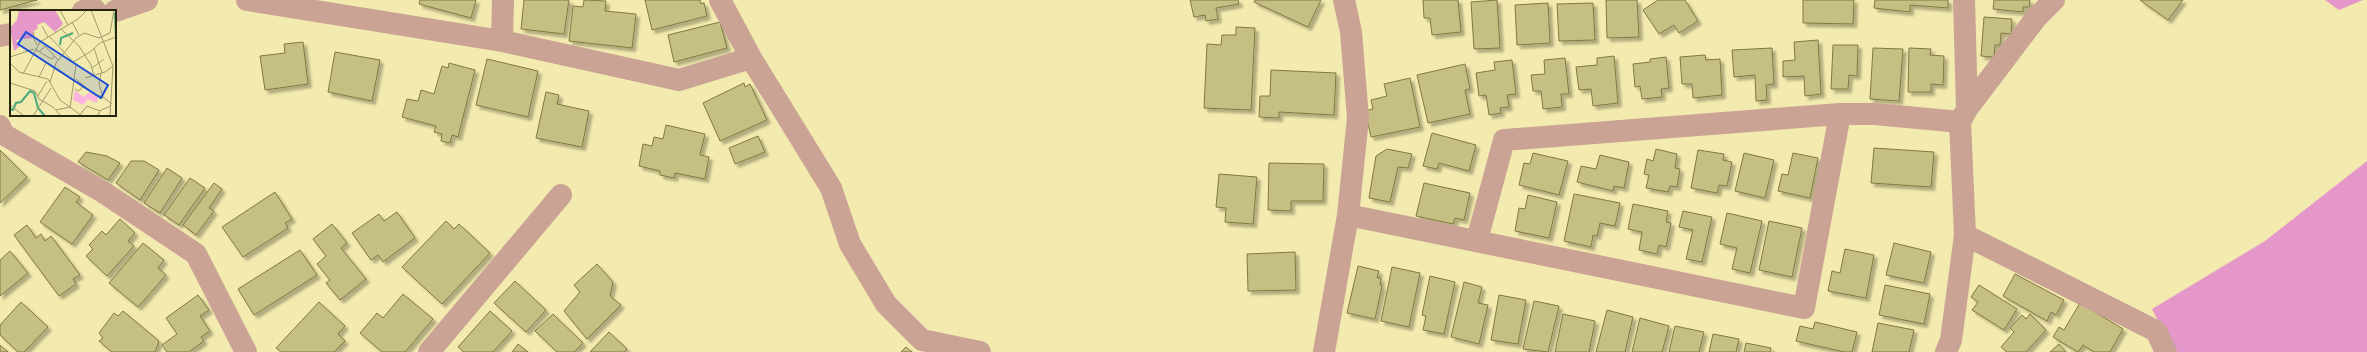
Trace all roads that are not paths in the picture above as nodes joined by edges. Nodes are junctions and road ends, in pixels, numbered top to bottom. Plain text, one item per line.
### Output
1 (147, 0) edge
2 (247, 0) edge
3 (503, 0) edge
4 (720, 0) edge
5 (1344, 0) edge
6 (1964, 0) edge
7 (2054, 0) edge
8 (116, 11) edge
9 (10, 34) edge
10 (0, 36) edge
11 (502, 41) junction
12 (751, 58) junction
13 (1840, 114) junction
14 (1964, 116) junction
15 (0, 126) edge
16 (561, 195) dead end
17 (1348, 215) junction
18 (1965, 235) junction
19 (1477, 240) junction
20 (246, 352) edge
21 (429, 352) edge
22 (980, 352) edge
23 (1324, 352) edge
24 (1946, 352) edge
25 (2166, 352) edge

1 - 8 street
2 - 11 street
3 - 11 street
4 - 12 street
5 - 17 street
6 - 14 street
7 - 14 street
9 - 10 street
11 - 12 street
12 - 22 street
13 - 14 street
13 - 19 street
13 - 19 street
14 - 18 street
15 - 20 street
16 - 21 street
17 - 19 street
17 - 23 street
18 - 24 street
18 - 25 street

